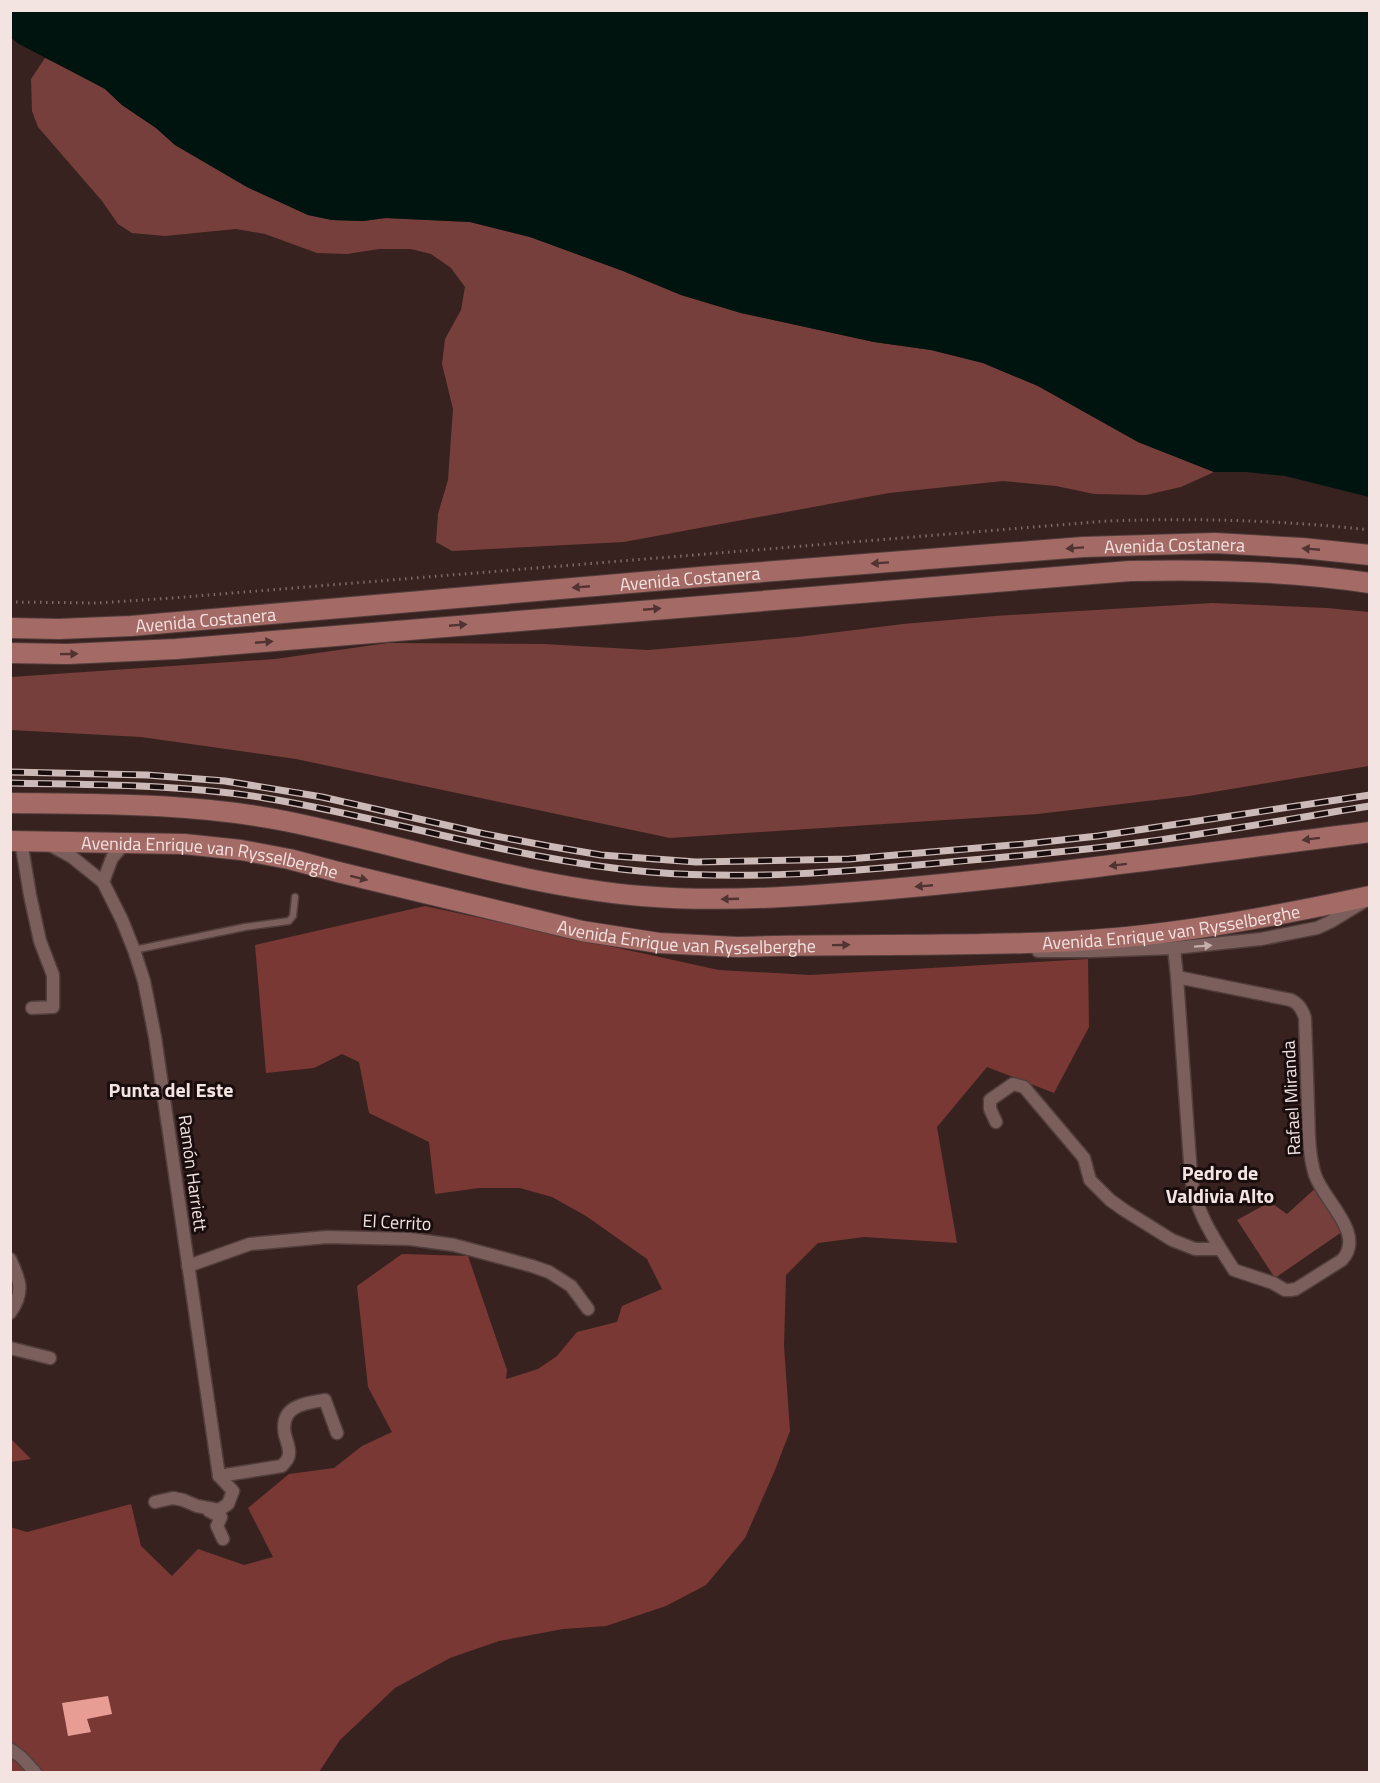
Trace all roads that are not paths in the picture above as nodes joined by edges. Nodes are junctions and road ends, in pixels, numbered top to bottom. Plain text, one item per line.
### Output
1 (1370, 555) edge
2 (1370, 583) edge
3 (10, 628) edge
4 (10, 653) edge
5 (10, 803) edge
6 (1370, 832) edge
7 (16, 841) edge
8 (44, 842) junction
9 (124, 844) junction
10 (103, 882) junction
11 (295, 897) dead end
12 (1370, 897) edge
13 (977, 944) junction
14 (1174, 948) junction
15 (134, 950) junction
16 (1177, 977) junction
17 (32, 1008) dead end
18 (996, 1122) dead end
19 (1220, 1249) junction
20 (10, 1258) edge
21 (188, 1266) junction
22 (588, 1309) dead end
23 (10, 1313) edge
24 (10, 1348) edge
25 (50, 1358) dead end
26 (337, 1433) dead end
27 (219, 1476) junction
28 (155, 1502) dead end
29 (203, 1507) junction
30 (223, 1539) dead end
31 (10, 1749) edge
32 (35, 1773) edge

1 -> 3 main road, Avenida Costanera
4 -> 2 main road, Avenida Costanera
6 -> 5 main road, Avenida Enrique van Rysselberghe
7 - 8 main road, Avenida Enrique van Rysselberghe
7 - 17 street
8 - 9 main road, Avenida Enrique van Rysselberghe
8 - 10 street, Ramón Harriett
9 - 10 street
9 -> 13 main road, Avenida Enrique van Rysselberghe
10 - 15 street, Ramón Harriett
11 - 15 lane
12 - 13 main road, Avenida Enrique van Rysselberghe
14 -> 12 street
13 - 14 street
14 - 16 street
15 - 21 street, Ramón Harriett
16 - 19 street
16 - 19 street, Rafael Miranda
18 - 19 street
20 - 23 street
21 - 22 street, El Cerrito
21 - 27 street, Ramón Harriett
24 - 25 street
26 - 27 street
27 - 29 street, Ramón Harriett
28 - 29 street
29 - 30 street
31 - 32 street

